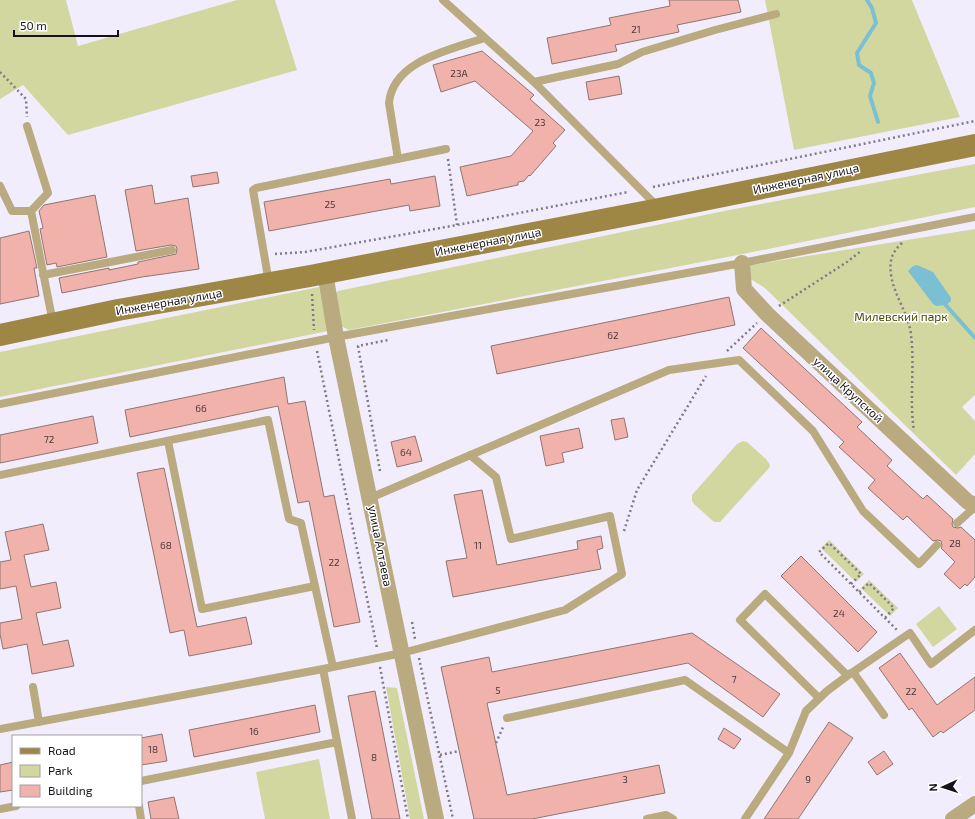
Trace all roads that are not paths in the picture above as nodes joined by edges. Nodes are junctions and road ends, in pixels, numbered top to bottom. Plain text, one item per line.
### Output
1 (442, 0) edge
2 (776, 14) dead end
3 (484, 38) junction
4 (534, 82) junction
5 (27, 126) road end
6 (975, 145) edge
7 (446, 149) road end
8 (398, 159) junction
9 (0, 186) edge
10 (660, 209) junction
11 (31, 211) junction
12 (975, 217) edge
13 (172, 250) dead end
14 (742, 263) junction
15 (43, 275) junction
16 (318, 275) junction
17 (269, 283) junction
18 (53, 324) junction
19 (0, 335) edge
20 (336, 337) junction
21 (0, 404) edge
22 (168, 440) junction
23 (470, 455) junction
24 (0, 475) edge
25 (370, 498) junction
26 (973, 503) edge
27 (957, 523) dead end
28 (937, 545) dead end
29 (315, 586) junction
30 (975, 630) edge
31 (402, 653) junction
32 (333, 667) junction
33 (323, 669) junction
34 (850, 674) junction
35 (33, 687) dead end
36 (819, 698) junction
37 (884, 715) dead end
38 (507, 718) road end
39 (39, 722) junction
40 (0, 729) edge
41 (338, 742) junction
42 (789, 753) junction
43 (142, 781) edge
44 (975, 804) edge
45 (12, 807) edge
46 (139, 807) edge
47 (0, 809) edge
48 (141, 819) edge
49 (352, 819) edge
50 (436, 819) edge
51 (647, 819) edge
52 (673, 819) edge
53 (744, 819) edge
54 (953, 819) edge

1 - 3 lane
2 - 4 lane
3 - 4 lane
3 - 8 lane
4 - 10 lane
5 - 11 lane
6 - 10 main road, Инженерная улица
7 - 8 lane
8 - 17 lane
9 - 11 lane
10 - 16 main road, Инженерная улица
11 - 15 lane
12 - 14 lane
13 - 15 lane
14 - 20 lane
14 - 26 street, улица Крупской
15 - 18 lane
16 - 17 main road, Инженерная улица
16 - 20 street, улица Алтаева
17 - 18 main road, Инженерная улица
18 - 19 main road, Инженерная улица
20 - 21 lane
20 - 25 street, улица Алтаева
22 - 24 lane
22 - 29 lane
22 - 29 lane
23 - 25 lane
23 - 28 lane
23 - 31 lane
25 - 31 street, улица Алтаева
26 - 27 lane
29 - 32 lane
30 - 34 lane
31 - 32 lane
31 - 50 street, улица Алтаева
32 - 33 lane
33 - 39 lane
33 - 41 lane
34 - 36 lane
34 - 36 lane
34 - 37 lane
35 - 39 lane
36 - 42 lane
38 - 42 lane
39 - 40 lane
41 - 43 lane
41 - 49 lane
42 - 53 lane
44 - 54 street
45 - 47 lane
46 - 48 lane
51 - 52 lane

